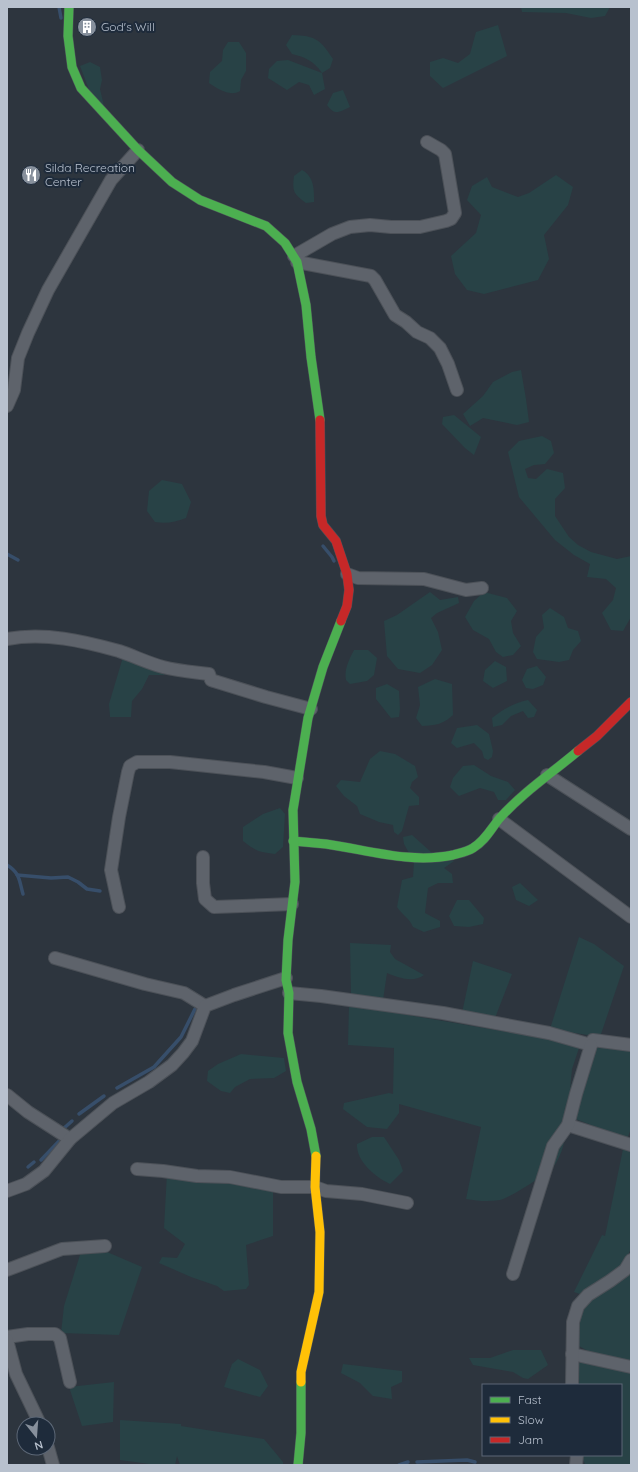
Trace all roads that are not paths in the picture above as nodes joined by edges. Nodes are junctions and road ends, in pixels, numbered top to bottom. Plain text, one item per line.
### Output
1 (69, 7) edge
2 (427, 142) dead end
3 (138, 150) junction
4 (296, 259) junction
5 (457, 390) dead end
6 (7, 406) edge
7 (347, 574) junction
8 (482, 588) dead end
9 (7, 639) edge
10 (631, 702) edge
11 (311, 709) junction
12 (547, 775) junction
13 (297, 778) junction
14 (500, 818) junction
15 (631, 829) edge
16 (293, 841) junction
17 (203, 857) dead end
18 (292, 904) junction
19 (119, 907) dead end
20 (631, 917) edge
21 (55, 958) dead end
22 (286, 978) junction
23 (289, 993) junction
24 (205, 1006) junction
25 (591, 1045) junction
26 (631, 1045) edge
27 (7, 1095) edge
28 (568, 1125) junction
29 (70, 1139) junction
30 (631, 1145) edge
31 (137, 1169) dead end
32 (315, 1187) junction
33 (7, 1191) edge
34 (407, 1203) dead end
35 (104, 1246) dead end
36 (631, 1260) edge
37 (7, 1270) edge
38 (513, 1274) dead end
39 (7, 1339) edge
40 (572, 1354) junction
41 (631, 1367) edge
42 (70, 1382) dead end
43 (572, 1384) edge
44 (36, 1416) edge
45 (298, 1465) edge

1 - 3 street
2 - 4 street
3 - 4 street
3 - 6 street
4 - 5 street
4 - 7 street
7 - 8 street
7 - 11 street
9 - 11 street
10 - 12 street
11 - 13 street
12 - 14 street
12 - 15 street
13 - 16 street
13 - 19 street
14 - 16 street
14 - 20 street
16 - 18 street
17 - 18 street
18 - 22 street
21 - 24 street
22 - 23 street
22 - 24 street
23 - 25 street
23 - 32 street
24 - 29 street
25 - 26 street
25 - 28 street
27 - 29 street
28 - 30 street
28 - 38 street
29 - 33 street
31 - 32 street
32 - 34 street
32 - 45 street
35 - 37 street
36 - 40 street
39 - 42 street
39 - 44 street
40 - 41 street
40 - 43 street

